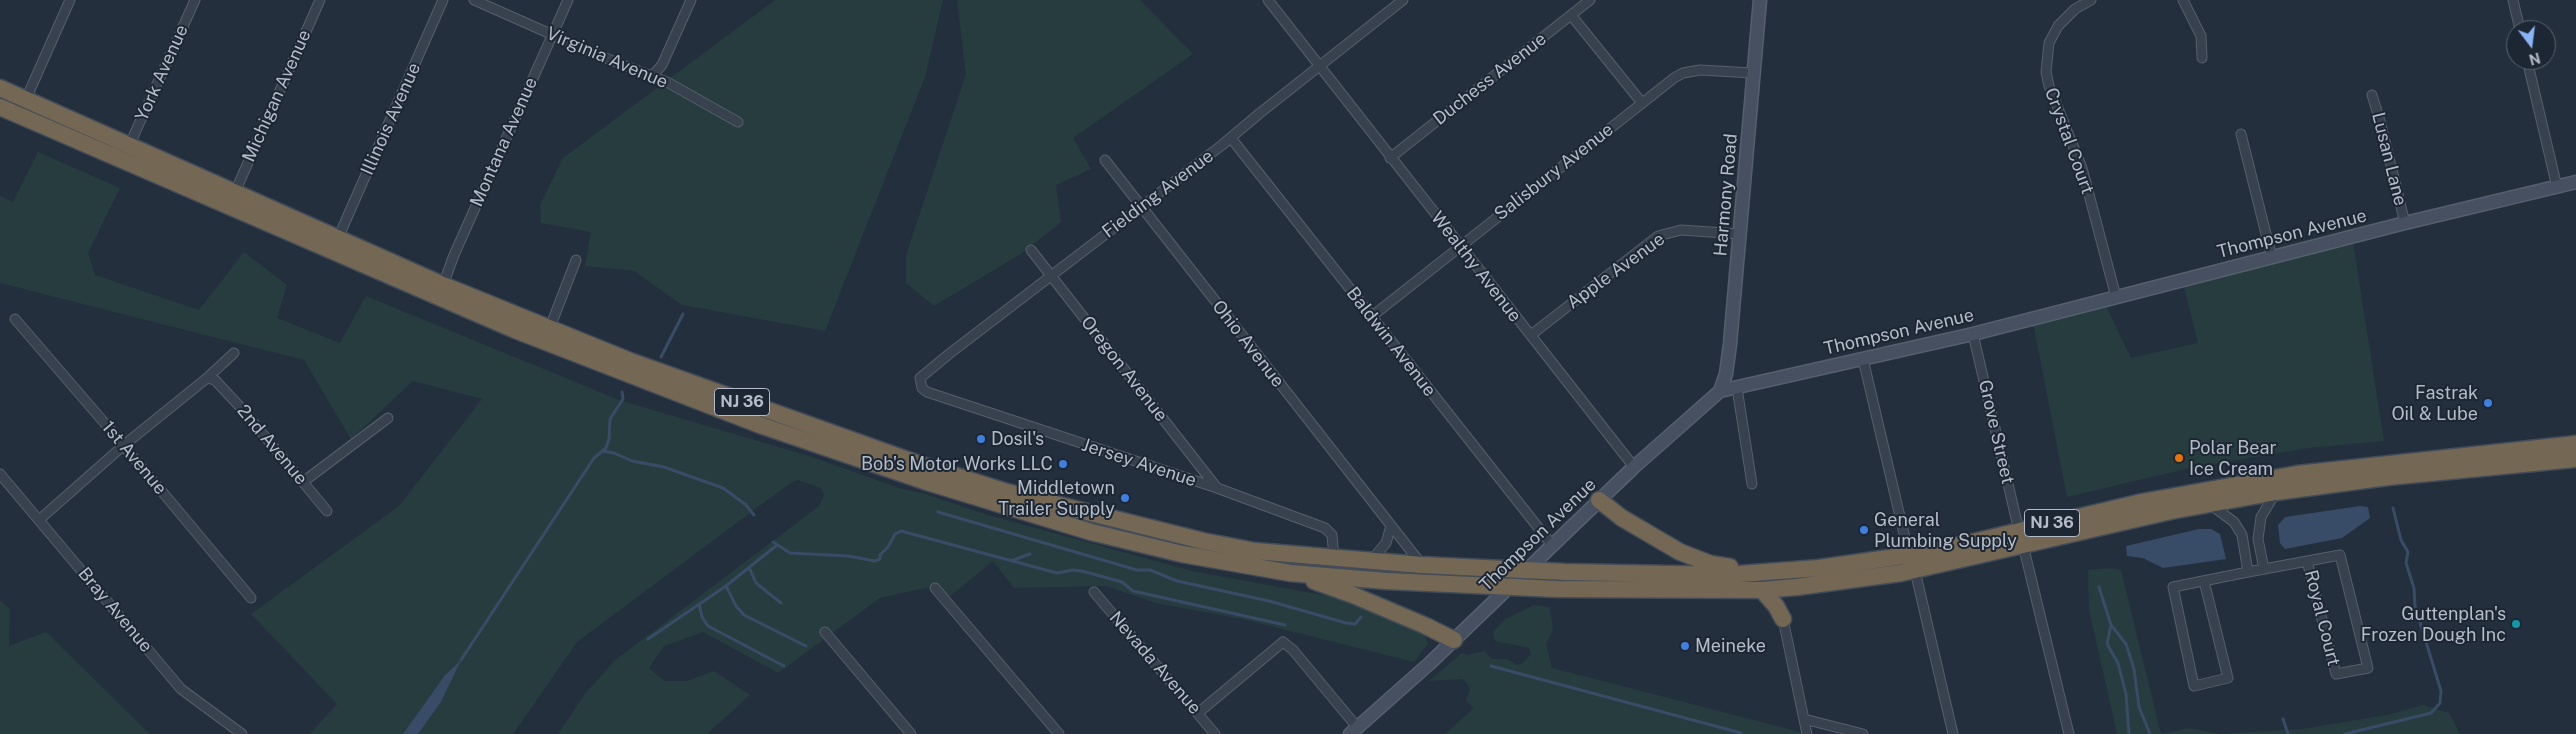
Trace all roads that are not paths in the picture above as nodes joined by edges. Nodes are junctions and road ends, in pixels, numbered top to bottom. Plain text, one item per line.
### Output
1 (70, 0) edge
2 (195, 0) edge
3 (320, 0) edge
4 (444, 0) edge
5 (474, 0) edge
6 (568, 0) edge
7 (691, 0) edge
8 (1268, 0) edge
9 (1403, 0) edge
10 (1590, 0) edge
11 (1760, 0) edge
12 (2091, 0) edge
13 (2183, 0) edge
14 (2513, 0) edge
15 (1571, 15) junction
16 (2518, 20) edge
17 (552, 35) junction
18 (2202, 58) dead end
19 (1318, 66) junction
20 (2529, 70) edge
21 (1753, 73) junction
22 (652, 76) junction
23 (0, 88) edge
24 (2372, 95) dead end
25 (26, 99) junction
26 (1642, 103) junction
27 (0, 107) edge
28 (738, 122) dead end
29 (2241, 134) dead end
30 (1231, 138) junction
31 (129, 146) junction
32 (1390, 158) junction
33 (1105, 160) dead end
34 (2576, 182) edge
35 (2557, 187) junction
36 (235, 192) junction
37 (1141, 207) junction
38 (2405, 223) junction
39 (1740, 234) junction
40 (338, 238) junction
41 (1460, 246) junction
42 (1032, 250) dead end
43 (2272, 258) junction
44 (576, 260) dead end
45 (1052, 276) junction
46 (444, 285) junction
47 (2116, 297) junction
48 (1371, 317) junction
49 (15, 319) dead end
50 (549, 330) junction
51 (1973, 334) junction
52 (1530, 335) junction
53 (234, 353) dead end
54 (1863, 359) junction
55 (211, 379) junction
56 (922, 388) joint
57 (1737, 388) junction
58 (1720, 391) junction
59 (388, 418) dead end
60 (2576, 444) edge
61 (124, 445) junction
62 (2576, 459) edge
63 (1634, 466) junction
64 (0, 474) edge
65 (304, 482) junction
66 (1752, 484) dead end
67 (1217, 488) junction
68 (2276, 492) junction
69 (1599, 500) junction
70 (2211, 504) junction
71 (328, 512) dead end
72 (40, 520) junction
73 (1391, 526) junction
74 (2021, 538) junction
75 (1552, 545) junction
76 (1334, 558) junction
77 (1371, 561) junction
78 (2307, 561) junction
79 (1912, 563) junction
80 (1422, 565) junction
81 (2264, 569) junction
82 (1526, 570) junction
83 (1766, 572) junction
84 (2248, 572) junction
85 (1290, 573) junction
86 (2204, 581) junction
87 (1509, 586) junction
88 (1797, 587) junction
89 (935, 588) dead end
90 (1762, 590) junction
91 (1094, 592) dead end
92 (250, 598) dead end
93 (1783, 619) junction
94 (826, 632) dead end
95 (1454, 640) junction
96 (1198, 714) junction
97 (1804, 719) junction
98 (1353, 731) edge
99 (242, 734) edge
100 (911, 734) edge
101 (1059, 734) edge
102 (1216, 734) edge
103 (1807, 734) edge
104 (1863, 734) edge
105 (1953, 734) edge
106 (2069, 734) edge

1 - 25 street
2 - 31 street, York Avenue
3 - 36 street, Michigan Avenue
4 - 40 street, Illinois Avenue
5 - 17 street, Virginia Avenue
6 - 17 street, Montana Avenue
7 - 22 street
8 - 19 street, Wealthy Avenue
9 - 19 street, Fielding Avenue
10 - 15 street, Duchess Avenue
11 - 21 street, Harmony Road
12 - 47 street, Crystal Court
13 - 18 street
14 - 16 street
15 - 26 street
15 - 32 street, Duchess Avenue
17 - 22 street, Virginia Avenue
17 - 46 street, Montana Avenue
19 - 30 street, Fielding Avenue
19 - 32 street, Wealthy Avenue
20 - 35 street
21 - 26 street, Salisbury Avenue
21 - 39 street, Harmony Road
22 - 28 street, Virginia Avenue
23 - 25 highway, NJ 36
24 - 38 street, Lusan Lane
25 - 31 highway, NJ 36
26 - 41 street, Salisbury Avenue
27 - 85 highway, NJ 36
29 - 43 street
30 - 37 street, Fielding Avenue
30 - 48 street, Baldwin Avenue
31 - 36 highway, NJ 36
32 - 41 street, Wealthy Avenue
33 - 37 street, Ohio Avenue
34 - 35 street, Thompson Avenue
35 - 38 street, Thompson Avenue
36 - 40 highway, NJ 36
37 - 45 street, Fielding Avenue
37 - 73 street, Ohio Avenue
38 - 43 street, Thompson Avenue
39 - 52 street, Apple Avenue
39 - 58 street, Harmony Road
40 - 46 highway, NJ 36
41 - 48 street, Salisbury Avenue
41 - 52 street, Wealthy Avenue
42 - 45 street, Oregon Avenue
43 - 47 street, Thompson Avenue
44 - 50 street
45 - 56 street, Fielding Avenue
45 - 67 street, Oregon Avenue
46 - 50 highway, NJ 36
47 - 51 street, Thompson Avenue
48 - 75 street, Baldwin Avenue
49 - 61 street, 1st Avenue
50 - 76 highway, NJ 36
51 - 54 street, Thompson Avenue
51 - 74 street, Grove Street
52 - 63 street, Wealthy Avenue
53 - 55 street
54 - 57 street, Thompson Avenue
54 - 79 street
55 - 61 street
55 - 65 street, 2nd Avenue
56 - 67 street, Jersey Avenue
57 - 58 street, Thompson Avenue
57 - 66 street
58 - 63 street, Thompson Avenue
59 - 65 street
60 - 74 highway, NJ 36
61 - 72 street
61 - 92 street, 1st Avenue
62 - 68 highway, NJ 36
63 - 69 street, Thompson Avenue
64 - 72 street, Bray Avenue
65 - 71 street, 2nd Avenue
67 - 76 street, Jersey Avenue
68 - 70 highway, NJ 36
68 - 81 street
69 - 75 street, Thompson Avenue
69 - 83 highway
70 - 74 highway, NJ 36
70 - 84 street
72 - 99 street, Bray Avenue
73 - 77 street
73 - 80 street, Ohio Avenue
74 - 79 highway, NJ 36
74 - 106 street, Grove Street
75 - 82 street, Thompson Avenue
76 - 77 highway, NJ 36
77 - 80 highway, NJ 36
78 - 78 street, Royal Court
78 - 81 street, Royal Court
79 - 83 highway, NJ 36
79 - 88 highway, NJ 36
79 - 105 street
80 - 82 highway, NJ 36
81 - 84 street, Royal Court
82 - 83 highway, NJ 36
82 - 87 street, Thompson Avenue
84 - 86 street, Royal Court
85 - 87 highway, NJ 36
85 - 95 highway
86 - 86 street, Royal Court
87 - 90 highway, NJ 36
87 - 95 street, Thompson Avenue
88 - 90 highway, NJ 36
88 - 93 highway
89 - 101 street
90 - 93 highway
91 - 96 street, Nevada Avenue
93 - 97 street
94 - 100 street
95 - 98 street, Thompson Avenue
96 - 98 street
96 - 102 street, Nevada Avenue
97 - 103 street
97 - 104 street

